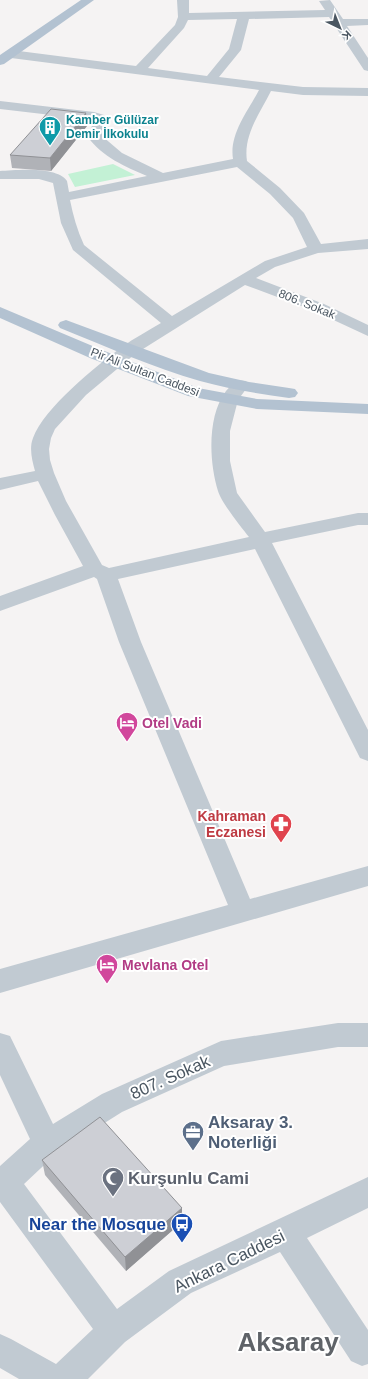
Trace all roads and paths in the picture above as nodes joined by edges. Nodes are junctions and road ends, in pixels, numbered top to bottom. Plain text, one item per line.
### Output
1 (88, 0) edge
2 (183, 0) edge
3 (324, 0) edge
4 (244, 15) junction
5 (184, 17) junction
6 (336, 18) junction
7 (368, 22) edge
8 (11, 54) junction
9 (0, 61) edge
10 (368, 67) edge
11 (139, 72) junction
12 (210, 80) junction
13 (267, 88) junction
14 (368, 92) edge
15 (0, 105) edge
16 (240, 162) junction
17 (0, 175) edge
18 (163, 178) junction
19 (63, 197) junction
20 (368, 244) edge
21 (316, 249) junction
22 (244, 279) junction
23 (0, 298) edge
24 (0, 312) edge
25 (172, 324) junction
26 (368, 331) edge
27 (129, 350) junction
28 (115, 361) junction
29 (234, 392) junction
30 (368, 395) edge
31 (368, 409) edge
32 (45, 474) junction
33 (0, 484) edge
34 (368, 519) edge
35 (260, 540) junction
36 (101, 572) junction
37 (0, 604) edge
38 (368, 752) edge
39 (368, 876) edge
40 (243, 912) junction
41 (0, 981) edge
42 (368, 1035) edge
43 (0, 1045) edge
44 (46, 1143) junction
45 (2, 1185) edge
46 (368, 1192) edge
47 (286, 1233) junction
48 (114, 1331) junction
49 (365, 1348) edge
50 (0, 1350) edge
51 (51, 1379) edge
52 (64, 1379) edge

1 - 8 main road
2 - 5 street
3 - 6 street
4 - 5 street
4 - 6 street
4 - 12 street
5 - 11 street
6 - 7 street
6 - 10 street
8 - 9 main road
8 - 11 street
11 - 12 street
12 - 13 street
13 - 14 street
13 - 16 street
15 - 18 street
16 - 18 street
16 - 21 street
17 - 19 street
18 - 19 street
19 - 25 street
20 - 21 street
21 - 22 street
22 - 25 street
22 - 26 street, 806. Sokak
23 - 27 main road
24 - 28 main road, Pir Ali Sultan Caddesi
25 - 27 street
27 - 28 street
27 - 29 main road
28 - 29 main road, Pir Ali Sultan Caddesi
28 - 32 street
29 - 30 main road
29 - 31 main road, Pir Ali Sultan Caddesi
29 - 35 street
32 - 33 street
32 - 36 street
34 - 35 street
35 - 36 street
35 - 38 street
36 - 37 street
36 - 40 street
39 - 40 street
40 - 41 street
42 - 44 street, 807. Sokak
43 - 44 street
44 - 45 street, 807. Sokak
45 - 48 street
46 - 47 street, Ankara Caddesi
47 - 48 street, Ankara Caddesi
47 - 49 street
48 - 52 street, Ankara Caddesi
50 - 51 street

